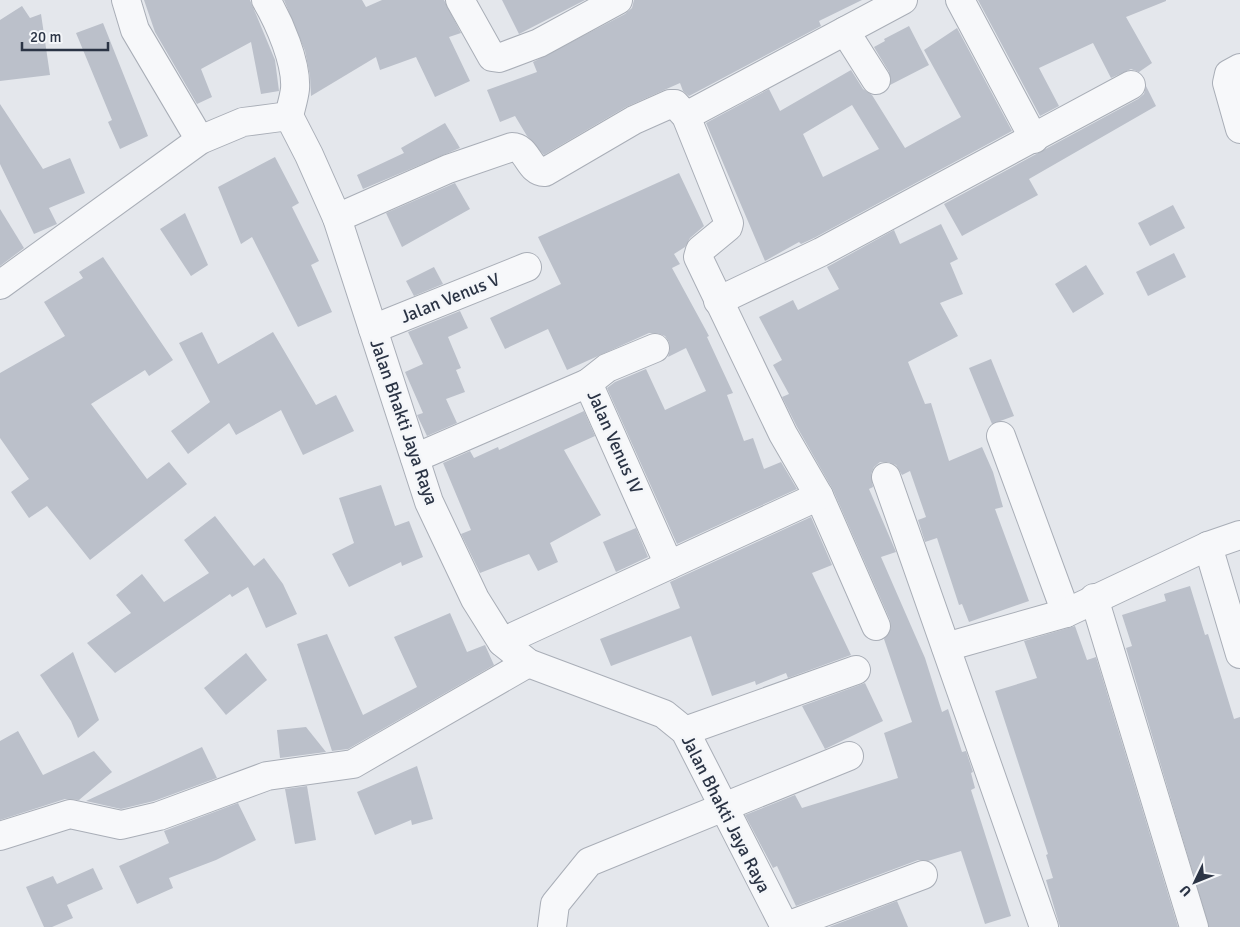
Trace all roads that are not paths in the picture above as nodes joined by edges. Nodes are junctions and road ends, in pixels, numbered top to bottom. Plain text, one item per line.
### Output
1 (126, 0) edge
2 (266, 0) edge
3 (460, 0) edge
4 (618, 0) edge
5 (903, 0) edge
6 (960, 0) edge
7 (845, 32) junction
8 (1240, 68) edge
9 (876, 80) dead end
10 (1131, 85) dead end
11 (289, 116) junction
12 (686, 116) junction
13 (1240, 129) edge
14 (1034, 139) junction
15 (200, 140) junction
16 (337, 218) junction
17 (527, 267) dead end
18 (0, 285) edge
19 (718, 301) junction
20 (373, 329) junction
21 (655, 348) dead end
22 (588, 383) junction
23 (1001, 436) dead end
24 (414, 458) junction
25 (886, 477) dead end
26 (819, 496) junction
27 (1240, 535) edge
28 (1208, 546) junction
29 (669, 565) junction
30 (1094, 598) junction
31 (1066, 613) junction
32 (876, 626) dead end
33 (502, 642) junction
34 (946, 647) junction
35 (1240, 654) edge
36 (528, 663) junction
37 (856, 670) dead end
38 (685, 731) junction
39 (849, 756) dead end
40 (723, 807) junction
41 (0, 836) edge
42 (923, 875) dead end
43 (552, 927) edge
44 (784, 927) edge
45 (1044, 927) edge
46 (1194, 927) edge

1 - 15 street
2 - 11 street
3 - 4 street
5 - 7 street
6 - 14 street
7 - 9 street
7 - 12 street
8 - 13 street
10 - 14 street
11 - 15 street
11 - 16 street, Jalan Bhakti Jaya Raya
12 - 16 street
12 - 19 street
14 - 19 street
15 - 18 street
16 - 20 street, Jalan Bhakti Jaya Raya
17 - 20 street, Jalan Venus V
19 - 26 street
20 - 24 street, Jalan Bhakti Jaya Raya
21 - 22 street
22 - 24 street, Jalan Venus IV
22 - 29 street, Jalan Venus IV
23 - 31 street
24 - 33 street, Jalan Bhakti Jaya Raya
25 - 34 street
26 - 29 street
26 - 32 street
27 - 28 street
28 - 30 street
28 - 35 street
29 - 33 street
30 - 31 street
30 - 46 street
31 - 34 street
33 - 36 street, Jalan Bhakti Jaya Raya
34 - 45 street
36 - 38 street, Jalan Bhakti Jaya Raya
36 - 41 street
37 - 38 street
38 - 40 street, Jalan Bhakti Jaya Raya
39 - 40 street
40 - 43 street
40 - 44 street, Jalan Bhakti Jaya Raya
42 - 44 street

